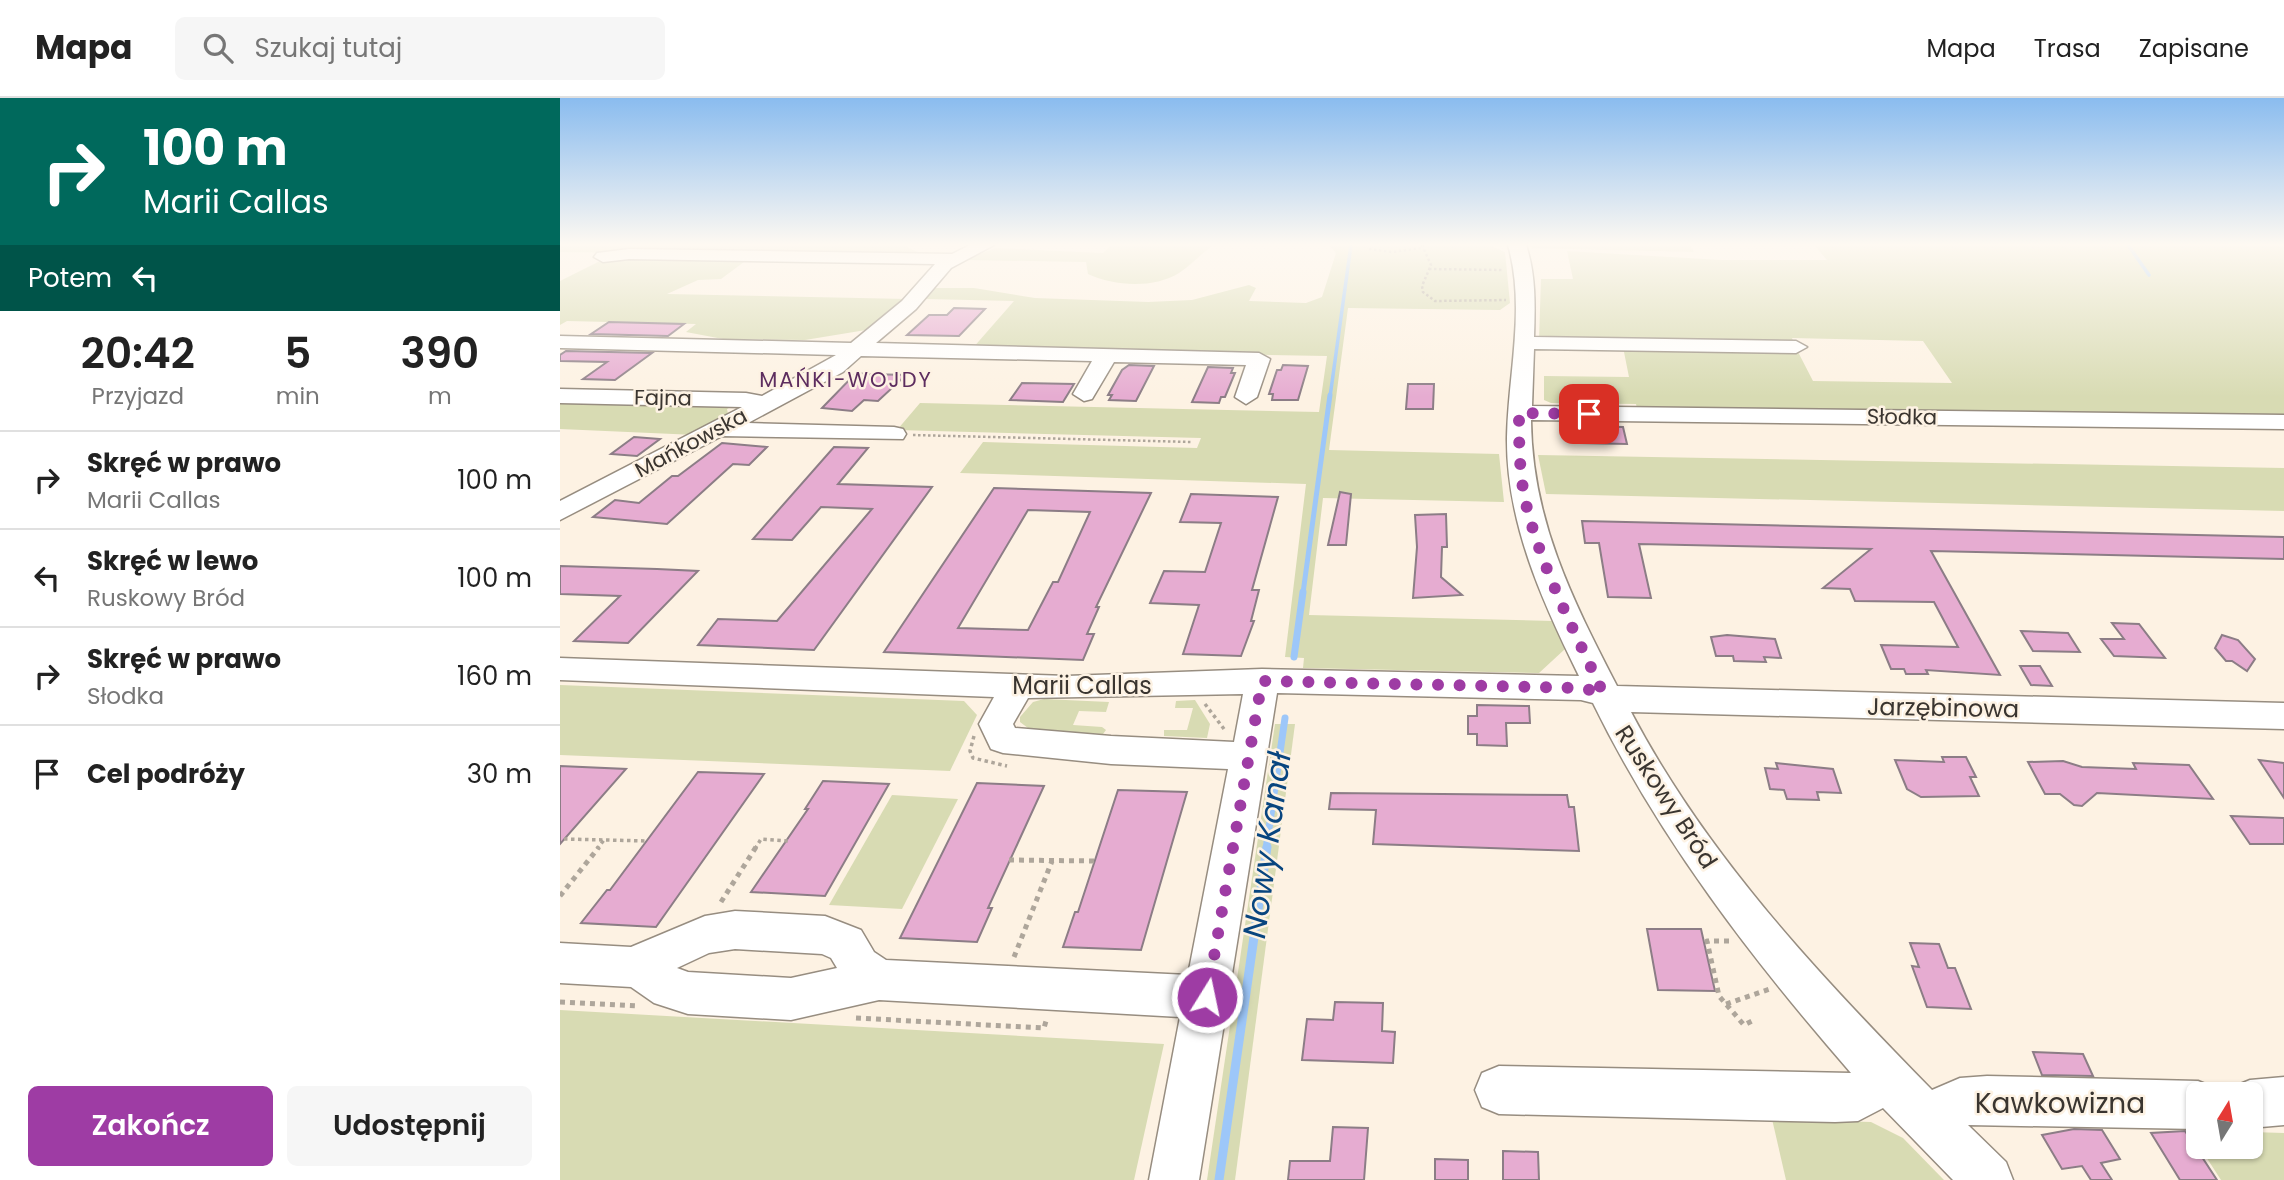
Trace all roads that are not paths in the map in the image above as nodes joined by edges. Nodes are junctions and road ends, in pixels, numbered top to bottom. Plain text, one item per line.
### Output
1 (915, 295) edge
2 (1523, 295) edge
3 (560, 342) edge
4 (1523, 343) junction
5 (1796, 347) dead end
6 (858, 350) junction
7 (1107, 355) junction
8 (1084, 394) dead end
9 (560, 396) edge
10 (1246, 397) dead end
11 (766, 404) junction
12 (1519, 413) junction
13 (2284, 422) edge
14 (717, 429) junction
15 (894, 434) road end
16 (560, 512) edge
17 (560, 669) edge
18 (1262, 681) junction
19 (1018, 686) junction
20 (1603, 693) junction
21 (2284, 716) edge
22 (1247, 757) junction
23 (560, 963) edge
24 (632, 967) junction
25 (878, 980) junction
26 (1207, 997) junction
27 (1886, 1077) junction
28 (1499, 1090) dead end
29 (2284, 1101) edge
30 (2263, 1103) edge
31 (2186, 1105) edge
32 (1924, 1117) junction
33 (1174, 1180) edge
34 (1988, 1180) edge

1 - 6 street, Mańkowska
2 - 4 street, Ruskowy Bród
3 - 6 street
4 - 5 street
4 - 12 street, Ruskowy Bród
6 - 7 street
6 - 11 street, Mańkowska
7 - 8 street
7 - 10 street
9 - 11 street, Fajna
11 - 14 street, Mańkowska
12 - 13 street, Słodka
12 - 20 street, Ruskowy Bród
14 - 15 street
14 - 16 street, Mańkowska
17 - 19 street, Marii Callas
18 - 19 street, Marii Callas
18 - 20 street, Marii Callas
18 - 22 street
19 - 22 street
20 - 21 street, Jarzębinowa
20 - 27 street, Ruskowy Bród
22 - 26 street
23 - 24 street
24 - 25 street
24 - 25 street
25 - 26 street
26 - 33 street
27 - 28 street
27 - 32 street, Ruskowy Bród
29 - 30 street
31 - 32 street, Kawkowizna
32 - 34 street, Ruskowy Bród

